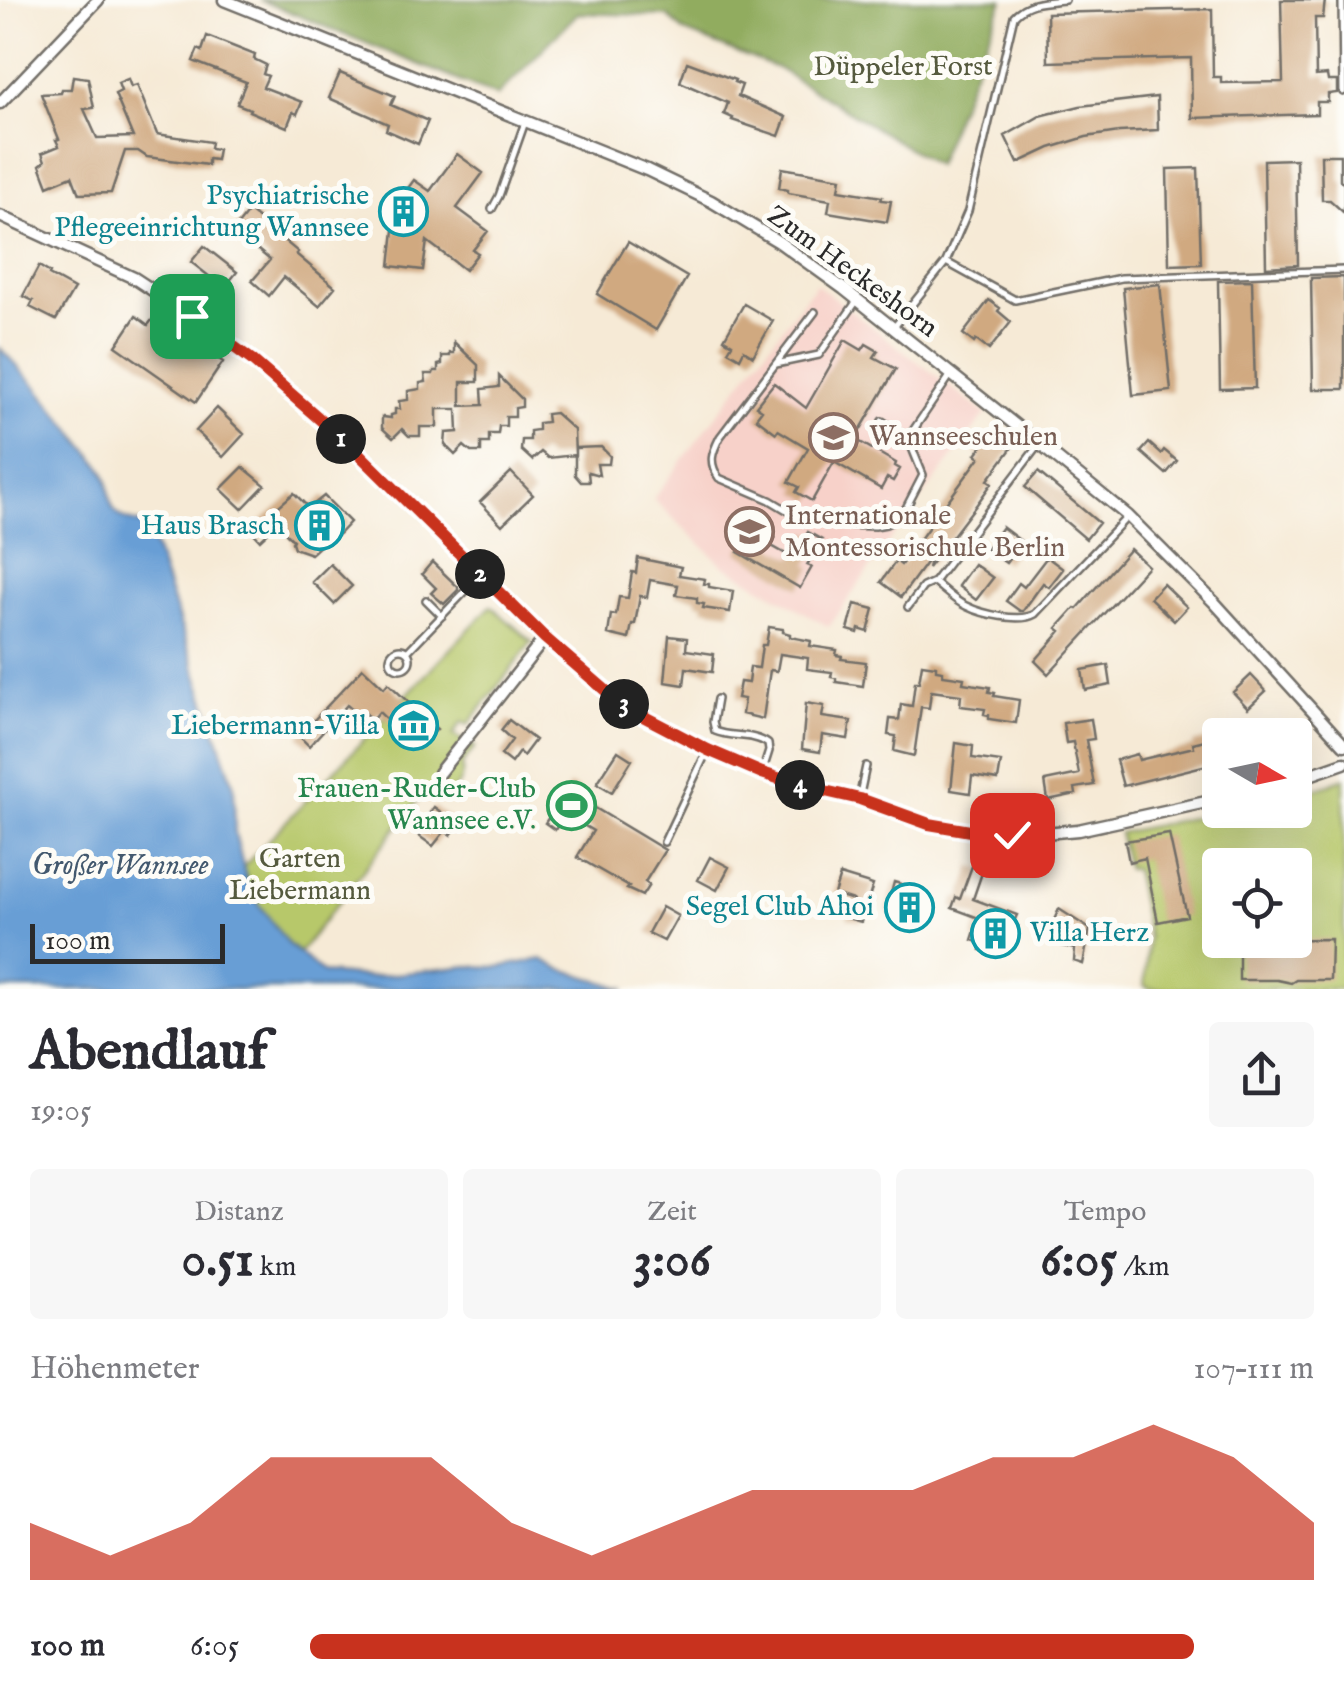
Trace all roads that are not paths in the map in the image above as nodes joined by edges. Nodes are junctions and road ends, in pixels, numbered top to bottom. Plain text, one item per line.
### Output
1 (98, 0) edge
2 (224, 0) edge
3 (1065, 0) edge
4 (1342, 0) edge
5 (1343, 92) edge
6 (0, 102) edge
7 (525, 122) junction
8 (492, 209) dead end
9 (0, 216) edge
10 (946, 262) junction
11 (1344, 270) edge
12 (858, 300) junction
13 (815, 312) dead end
14 (894, 328) junction
15 (776, 364) junction
16 (951, 374) junction
17 (882, 421) dead end
18 (908, 438) junction
19 (1040, 444) junction
20 (1128, 516) junction
21 (481, 575) junction
22 (934, 582) junction
23 (426, 600) dead end
24 (908, 607) dead end
25 (442, 616) junction
26 (545, 638) junction
27 (407, 652) dead end
28 (717, 699) dead end
29 (1344, 745) edge
30 (708, 750) junction
31 (1344, 764) edge
32 (866, 766) dead end
33 (439, 773) dead end
34 (762, 773) junction
35 (1312, 774) edge
36 (860, 799) junction
37 (1202, 803) edge
38 (664, 842) dead end

1 - 6 street
2 - 7 street, Zum Heckeshorn
3 - 10 lane
4 - 5 lane
7 - 8 lane
7 - 12 street, Zum Heckeshorn
9 - 21 street
10 - 11 lane
10 - 14 lane
12 - 14 street, Zum Heckeshorn
12 - 15 lane
13 - 15 lane
14 - 16 street, Zum Heckeshorn
15 - 18 lane
16 - 18 lane
16 - 19 street, Zum Heckeshorn
17 - 18 lane
19 - 20 street, Zum Heckeshorn
19 - 22 lane
20 - 22 lane
20 - 29 street, Zum Heckeshorn
21 - 25 lane
21 - 26 street
22 - 24 lane
23 - 25 lane
25 - 27 lane
26 - 30 street
26 - 33 street
28 - 34 lane
30 - 34 street
30 - 38 lane
31 - 35 street
32 - 36 lane
34 - 36 street
36 - 37 street

